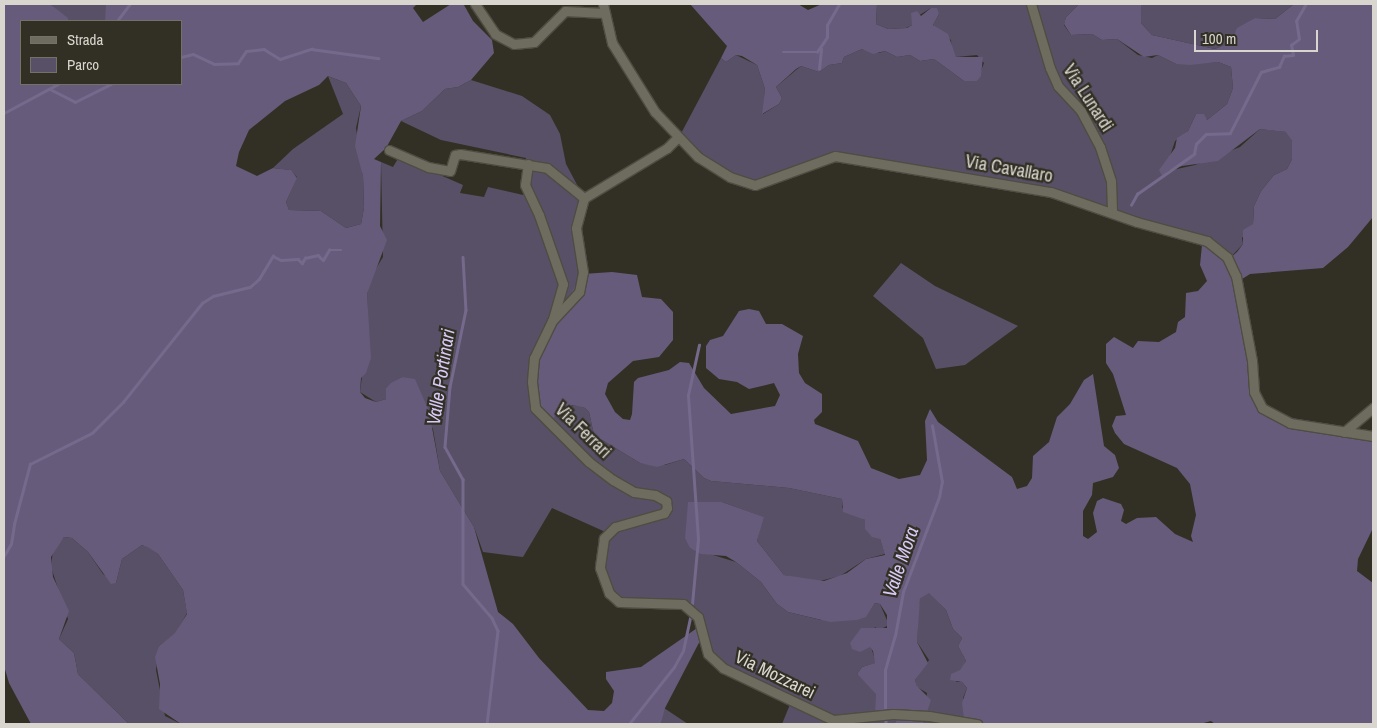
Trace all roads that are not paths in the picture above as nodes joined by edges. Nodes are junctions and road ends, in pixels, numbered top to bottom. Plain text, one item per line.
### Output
1 (475, 4) edge
2 (1031, 4) edge
3 (603, 8) edge
4 (678, 137) junction
5 (389, 150) dead end
6 (528, 164) junction
7 (584, 198) junction
8 (1112, 211) junction
9 (552, 321) junction
10 (1373, 408) edge
11 (1344, 432) junction
12 (1373, 436) edge
13 (604, 583) joint
14 (977, 724) edge

1 - 3 street
2 - 8 street, Via Lunardi
3 - 4 street, Via Cavallaro
4 - 7 street
4 - 8 street, Via Cavallaro
5 - 6 street
6 - 7 street
6 - 9 street
7 - 9 street, Via Ferrari
8 - 11 street, Via Cavallaro
9 - 13 street, Via Ferrari
10 - 11 street
11 - 12 street, Via Cavallaro
13 - 14 street, Via Mozzarei

